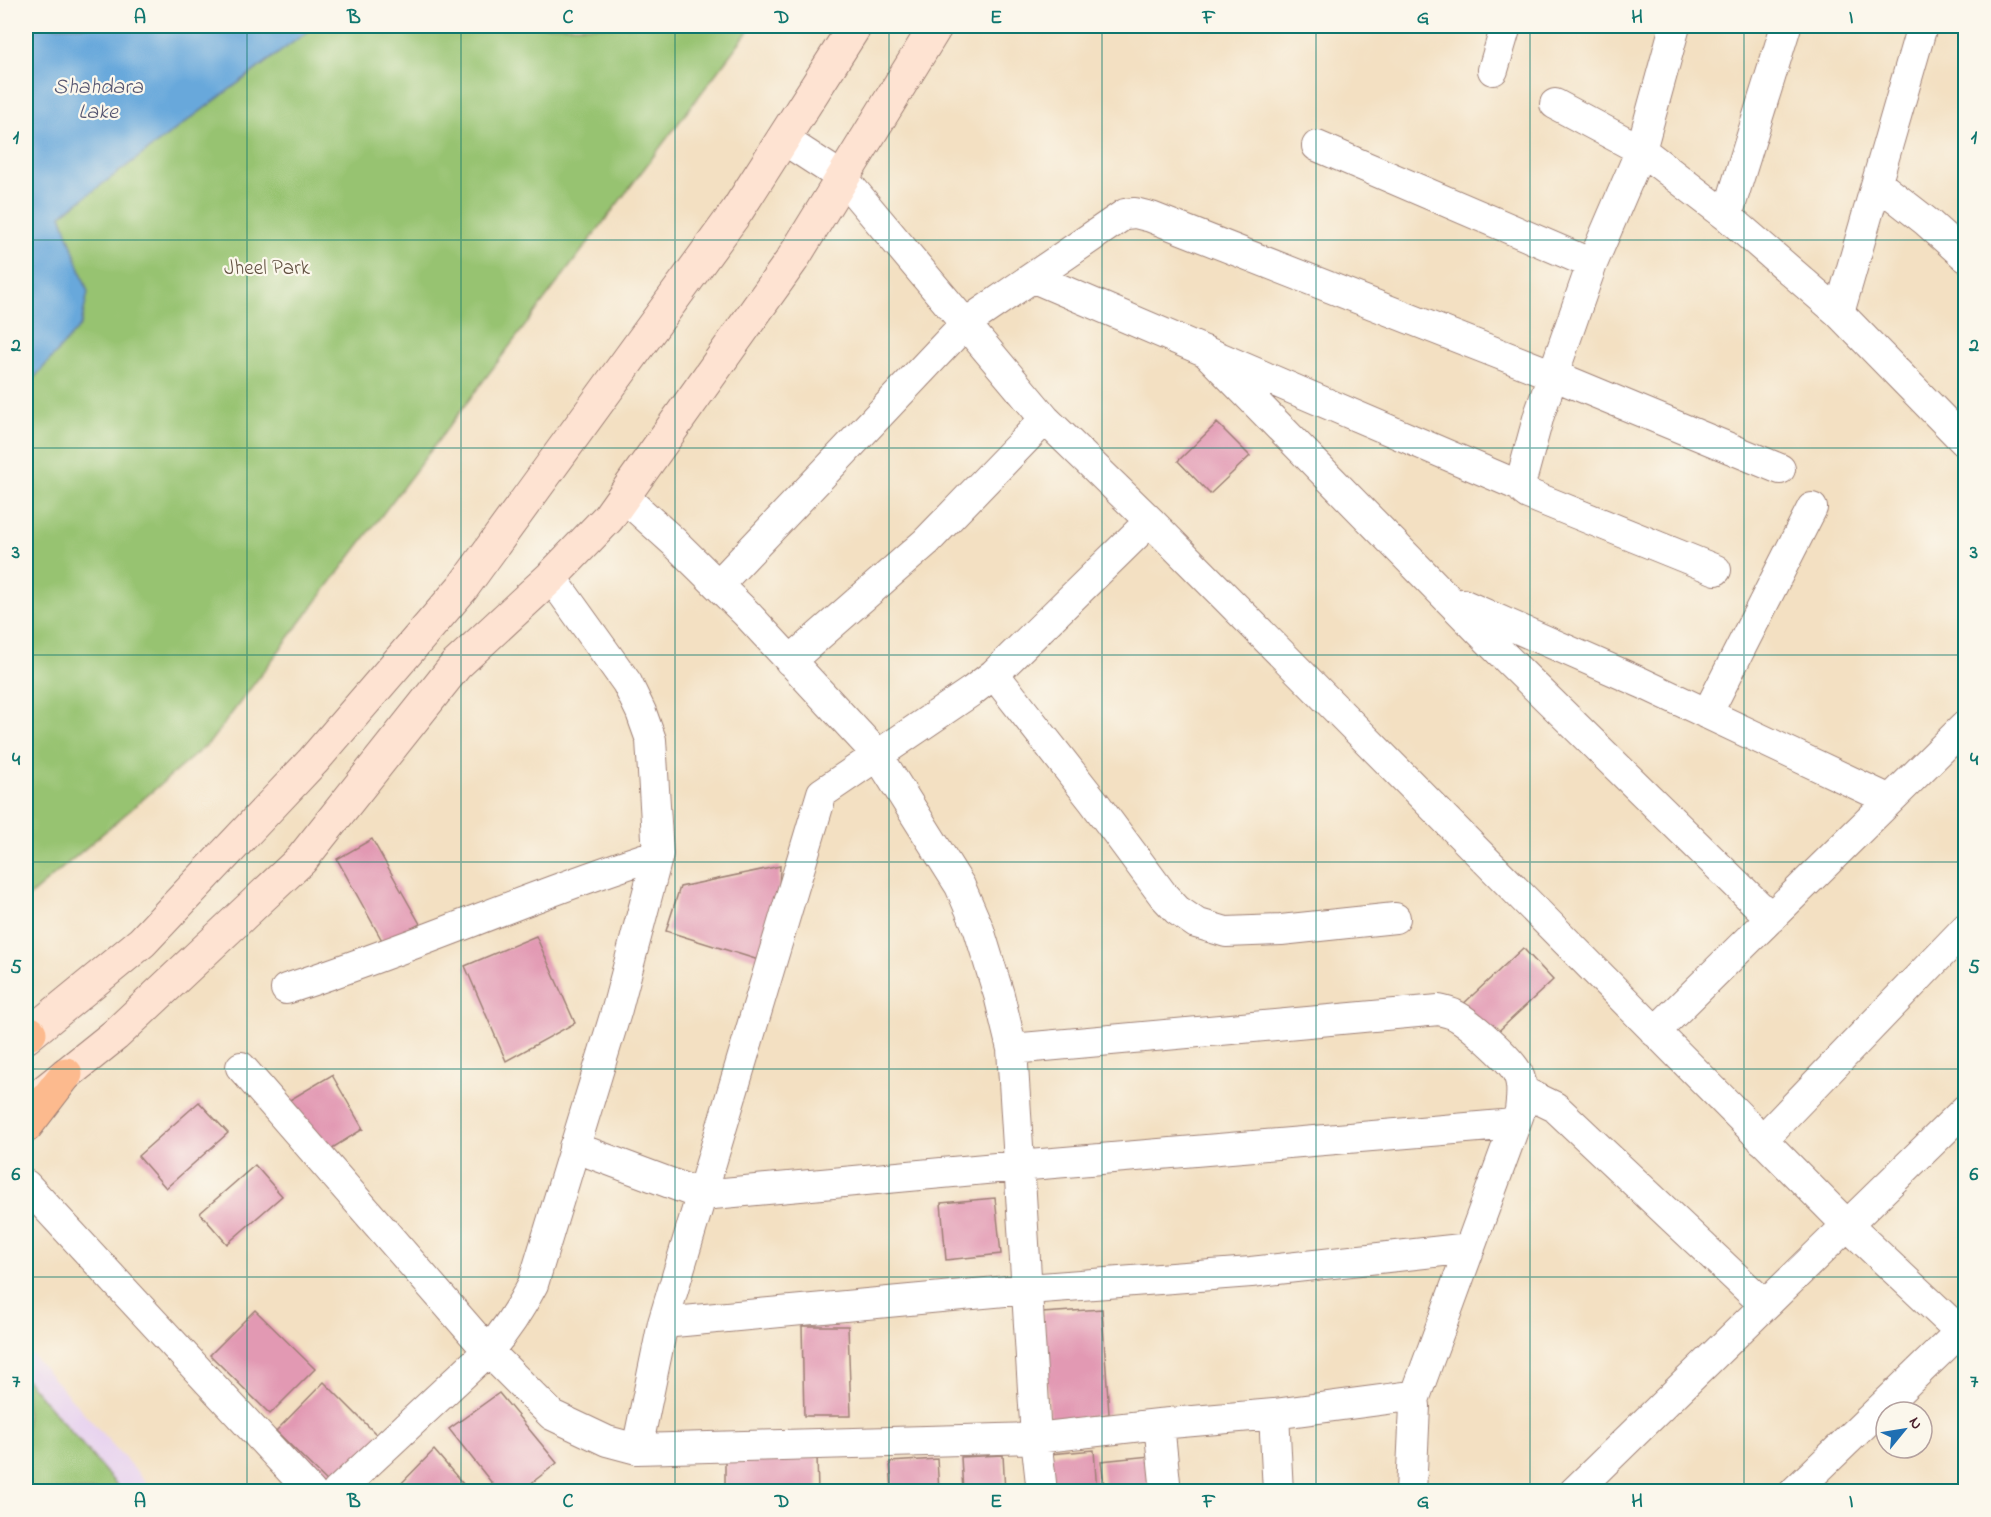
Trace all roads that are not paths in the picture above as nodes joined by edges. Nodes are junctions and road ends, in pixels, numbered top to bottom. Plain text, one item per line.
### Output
1 (855, 26) edge
2 (936, 26) edge
3 (1506, 26) edge
4 (1675, 26) edge
5 (1786, 26) edge
6 (1922, 26) edge
7 (1493, 70) dead end
8 (1555, 104) dead end
9 (783, 139) junction
10 (1317, 146) dead end
11 (1641, 150) junction
12 (843, 178) junction
13 (1877, 183) junction
14 (1727, 216) junction
15 (1965, 257) edge
16 (1592, 264) junction
17 (1034, 278) junction
18 (1839, 313) junction
19 (966, 323) junction
20 (1205, 351) junction
21 (1553, 375) junction
22 (1045, 419) junction
23 (1965, 444) edge
24 (1780, 469) dead end
25 (1522, 487) junction
26 (623, 496) junction
27 (1812, 508) dead end
28 (1150, 521) junction
29 (1716, 570) dead end
30 (551, 577) junction
31 (718, 585) junction
32 (1447, 598) junction
33 (790, 661) junction
34 (994, 674) junction
35 (1707, 714) junction
36 (1965, 725) edge
37 (877, 754) junction
38 (1890, 800) junction
39 (658, 854) junction
40 (1395, 918) dead end
41 (1771, 918) junction
42 (1965, 928) edge
43 (286, 989) dead end
44 (1655, 1032) junction
45 (27, 1035) edge
46 (1012, 1049) junction
47 (241, 1067) dead end
48 (66, 1074) junction
49 (1522, 1091) junction
50 (26, 1107) edge
51 (1965, 1109) edge
52 (1514, 1124) junction
53 (26, 1126) edge
54 (1762, 1140) junction
55 (574, 1147) junction
56 (1018, 1166) junction
57 (26, 1185) edge
58 (702, 1195) junction
59 (1846, 1224) junction
60 (1470, 1248) junction
61 (1028, 1289) junction
62 (1765, 1305) junction
63 (663, 1323) junction
64 (1963, 1331) edge
65 (488, 1351) junction
66 (1414, 1400) junction
67 (1274, 1414) junction
68 (1159, 1424) junction
69 (1036, 1438) junction
70 (637, 1449) junction
71 (311, 1491) edge
72 (337, 1491) edge
73 (1041, 1491) edge
74 (1166, 1491) edge
75 (1278, 1491) edge
76 (1411, 1491) edge
77 (1574, 1491) edge
78 (1794, 1491) edge

1 - 9 main road
2 - 12 main road
3 - 7 street
4 - 11 street
5 - 14 street
6 - 13 street
8 - 11 street
9 - 12 street
9 - 45 main road
10 - 16 street
11 - 14 street
11 - 16 street
12 - 19 street
12 - 26 main road
13 - 15 street
13 - 18 street
14 - 18 street
16 - 21 street
17 - 19 street
17 - 20 street
17 - 21 street
18 - 23 street
19 - 22 street
19 - 31 street
20 - 25 street
20 - 32 street
21 - 24 street
21 - 25 street
22 - 28 street
22 - 33 street
25 - 29 street
26 - 30 main road
26 - 31 street
27 - 35 street
28 - 34 street
28 - 44 street
30 - 39 street
30 - 48 main road
31 - 33 street
32 - 35 street
32 - 41 street
33 - 37 street
34 - 37 street
34 - 40 street
35 - 38 street
36 - 38 street
37 - 46 street
37 - 58 street
38 - 41 street
39 - 43 street
39 - 55 street
41 - 44 street
42 - 54 street
44 - 54 street
46 - 49 street
46 - 56 street
47 - 65 street
48 - 50 main road
48 - 53 main road
49 - 52 street
49 - 62 street
51 - 59 street
52 - 56 street
52 - 60 street
54 - 59 street
55 - 58 street
55 - 65 street
56 - 58 street
56 - 61 street
57 - 71 street
58 - 63 street
59 - 62 street
59 - 64 street
60 - 61 street
60 - 66 street
61 - 63 street
61 - 69 street
62 - 77 street
63 - 70 street
64 - 78 street
65 - 70 street
65 - 72 street
66 - 67 street
66 - 76 street
67 - 68 street
67 - 75 street
68 - 69 street
68 - 74 street
69 - 70 street
69 - 73 street

